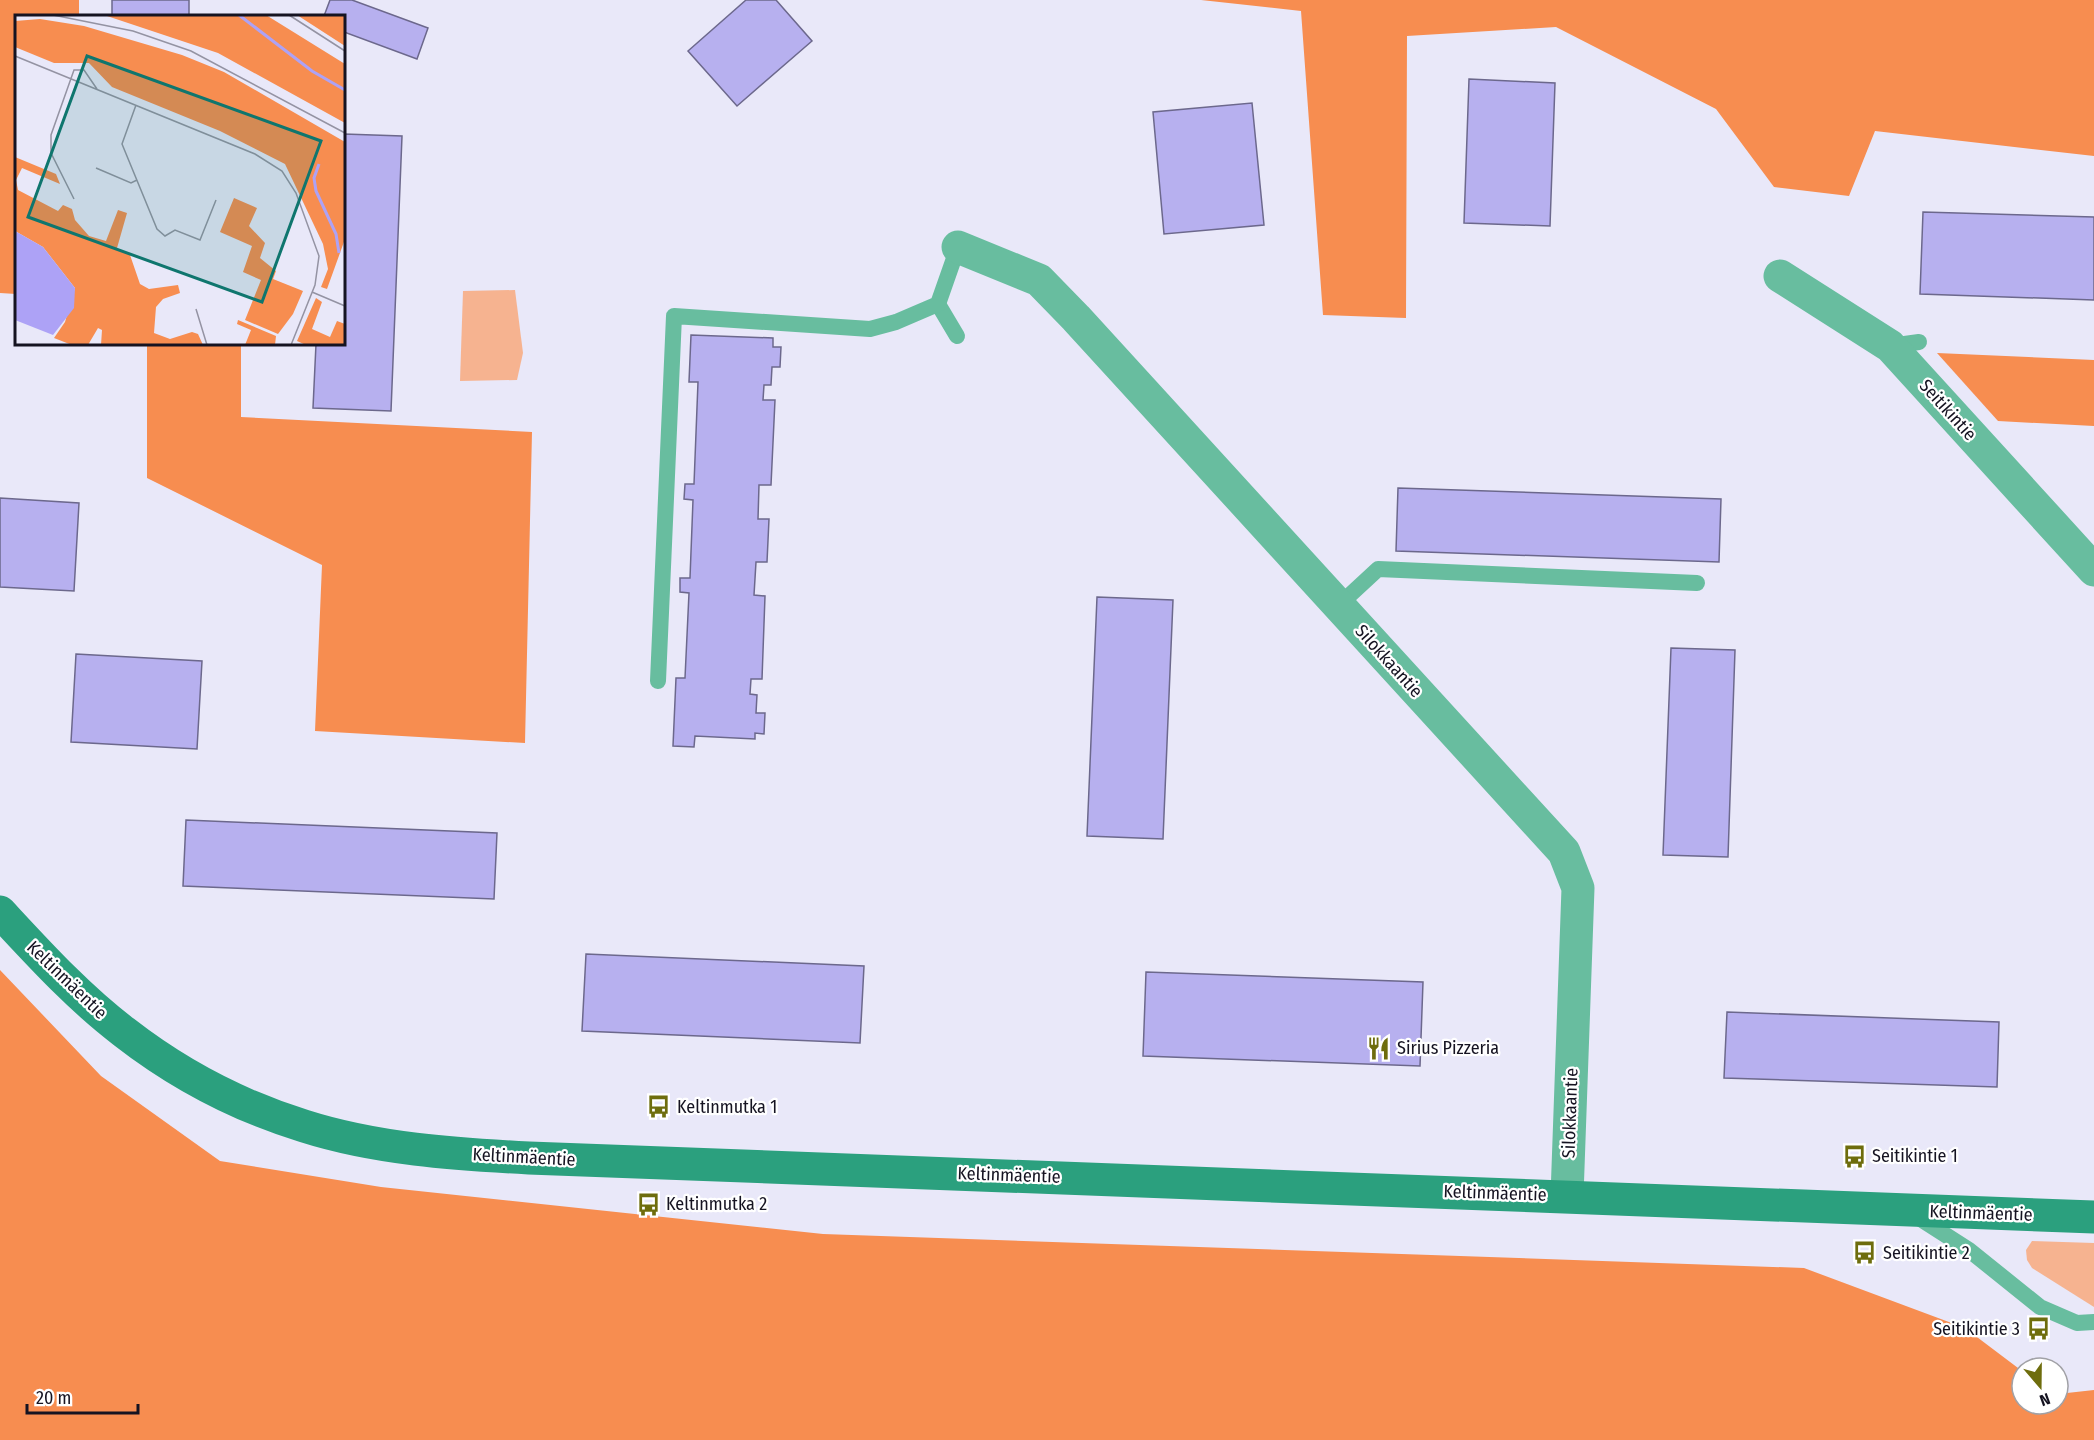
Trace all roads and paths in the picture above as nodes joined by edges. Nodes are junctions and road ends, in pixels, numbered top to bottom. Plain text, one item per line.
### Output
1 (958, 247) joint
2 (1780, 276) dead end
3 (938, 304) junction
4 (957, 336) dead end
5 (2094, 570) edge
6 (1697, 583) dead end
7 (1338, 606) junction
8 (658, 681) dead end
9 (0, 912) edge
10 (1567, 1196) junction
11 (1907, 1210) junction
12 (2094, 1217) edge
13 (2094, 1322) edge

1 - 3 lane
1 - 7 street, Silokkaantie
2 - 5 street, Seitikintie
3 - 4 lane
3 - 8 lane
6 - 7 lane
7 - 10 street, Silokkaantie
9 - 10 main road, Keltinmäentie
10 - 11 main road, Keltinmäentie
11 - 12 main road, Keltinmäentie
11 - 13 lane

